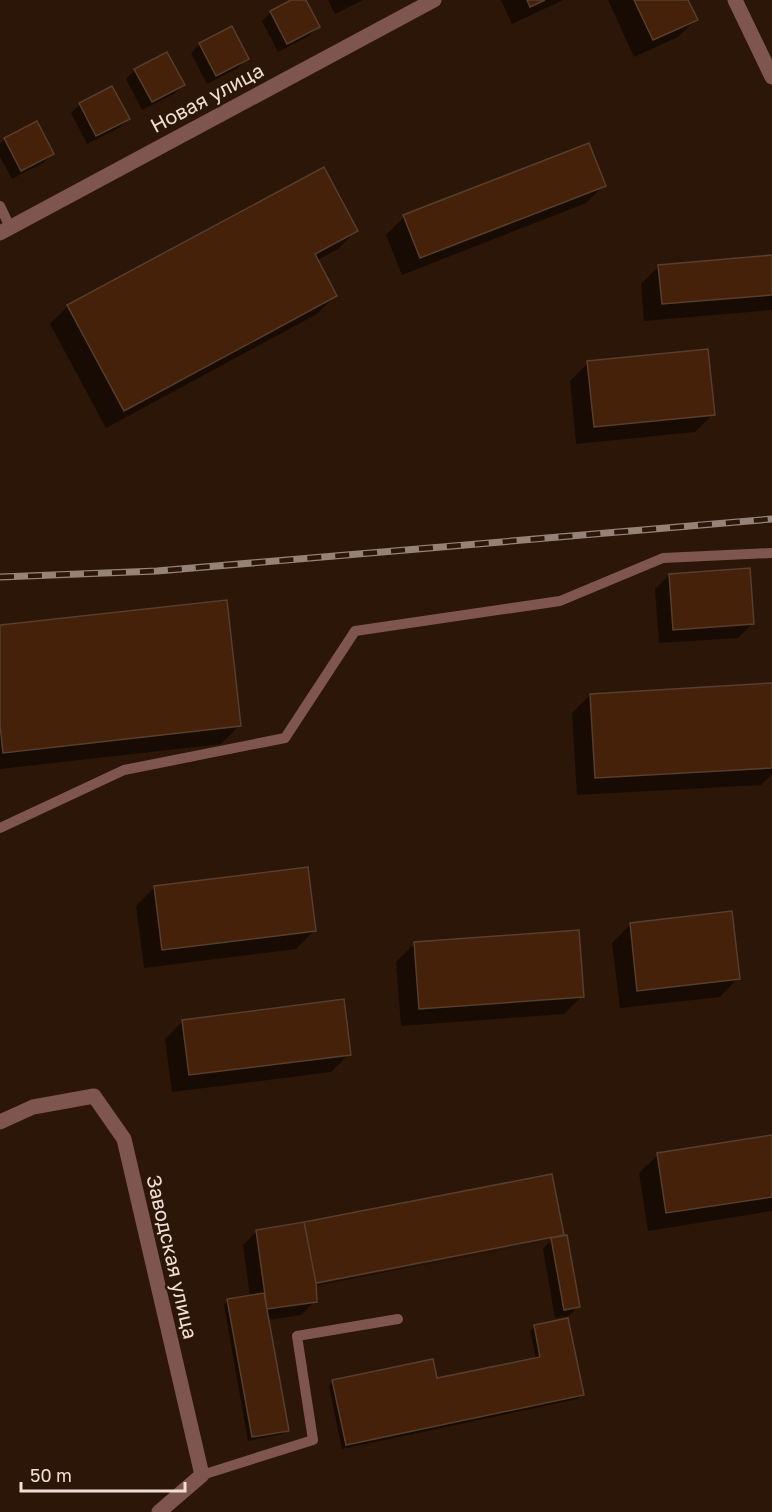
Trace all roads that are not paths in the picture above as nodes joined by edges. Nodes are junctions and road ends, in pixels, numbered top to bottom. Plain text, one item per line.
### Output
1 (434, 0) edge
2 (735, 0) edge
3 (413, 5) edge
4 (772, 77) edge
5 (0, 206) edge
6 (5, 230) edge
7 (772, 553) edge
8 (0, 828) edge
9 (0, 1122) edge
10 (398, 1319) dead end
11 (202, 1475) junction
12 (159, 1512) edge

1 - 3 street, Новая улица
2 - 4 street
3 - 6 street, Новая улица
5 - 6 lane
7 - 8 lane
9 - 11 street, Заводская улица
10 - 11 lane
11 - 12 street

